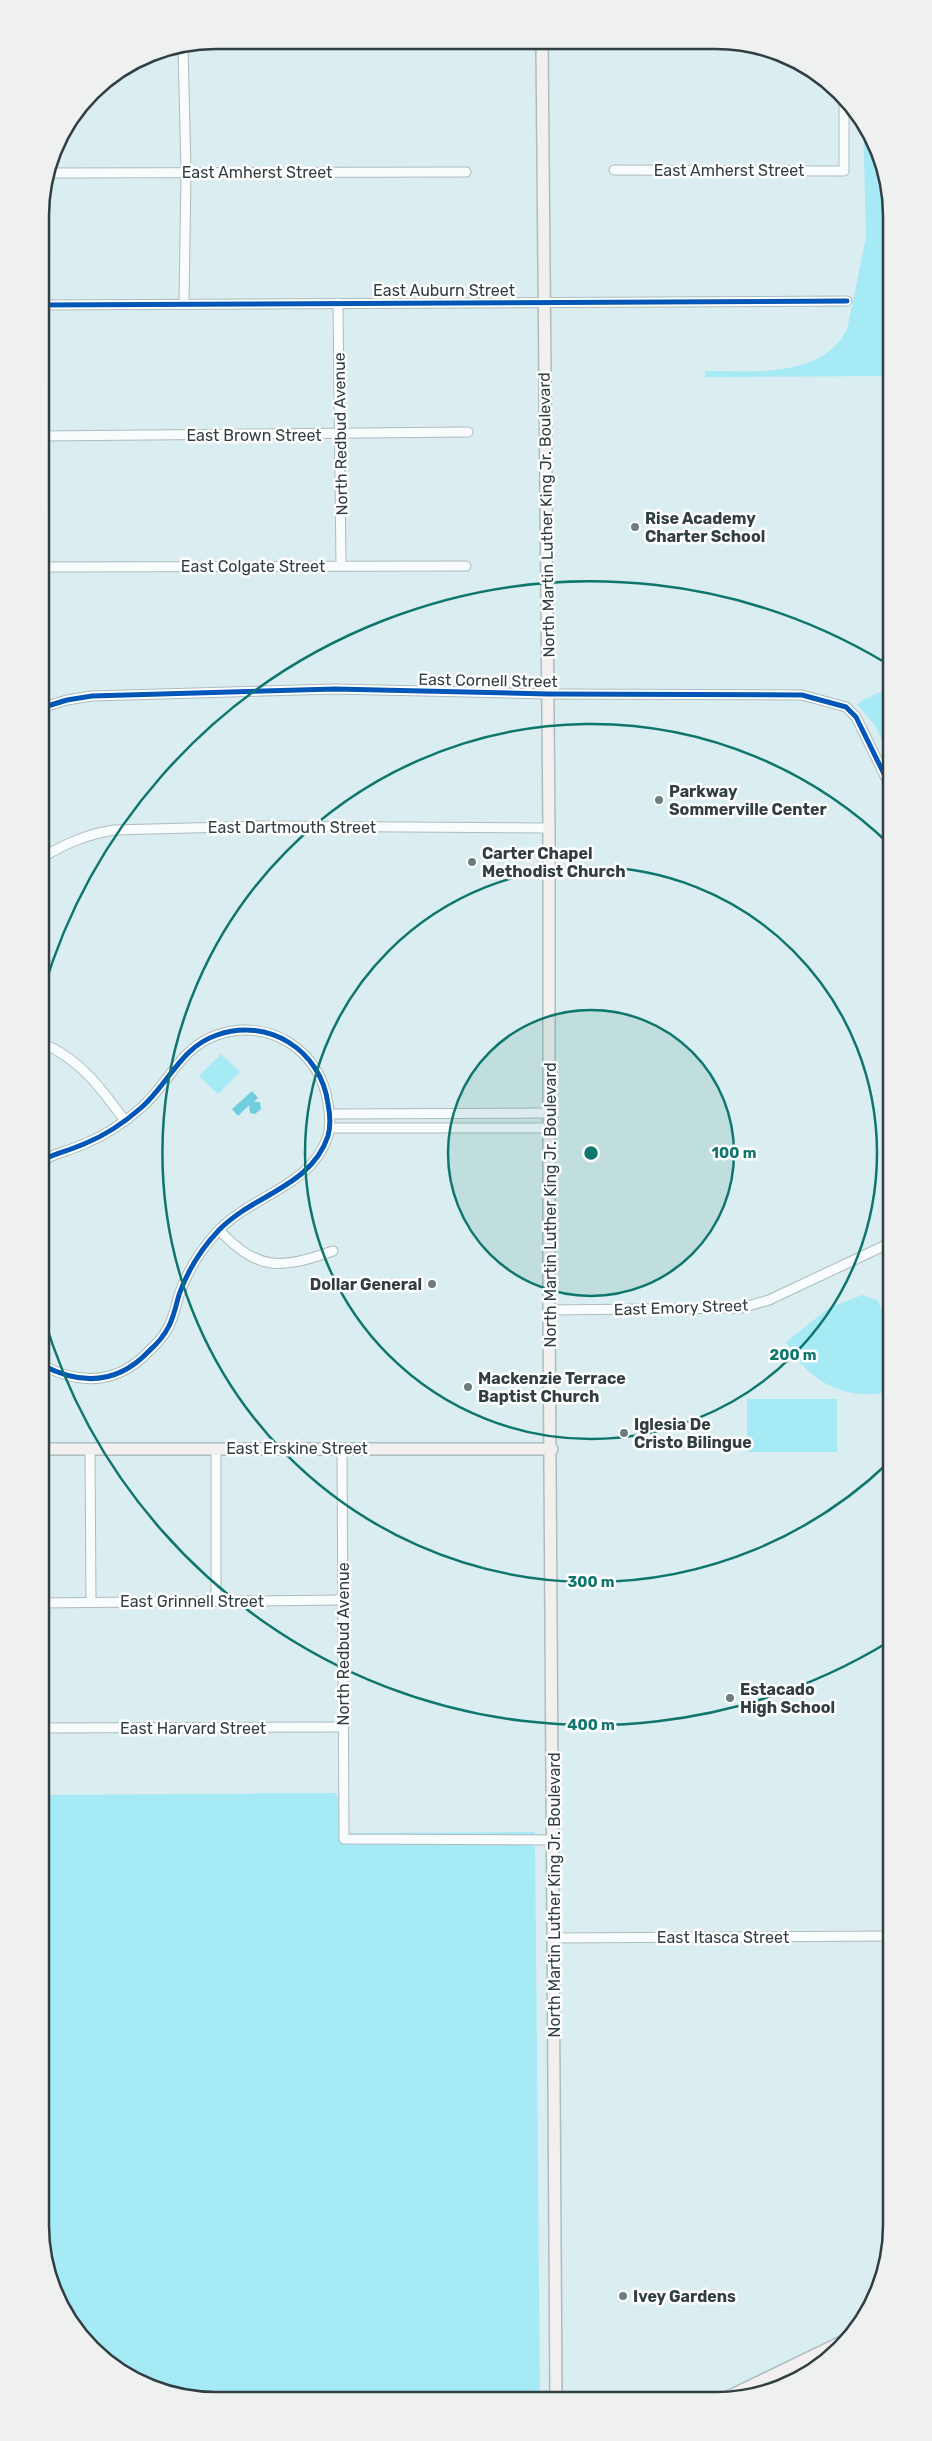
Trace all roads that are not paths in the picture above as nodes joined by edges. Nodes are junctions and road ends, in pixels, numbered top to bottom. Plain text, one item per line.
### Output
1 (542, 49) edge
2 (183, 52) edge
3 (844, 109) edge
4 (614, 170) dead end
5 (186, 172) junction
6 (466, 172) dead end
7 (54, 173) edge
8 (848, 301) dead end
9 (543, 302) junction
10 (338, 303) junction
11 (184, 304) junction
12 (49, 305) edge
13 (468, 432) dead end
14 (340, 434) junction
15 (49, 436) edge
16 (341, 566) junction
17 (466, 566) dead end
18 (49, 568) edge
19 (548, 694) junction
20 (49, 706) edge
21 (883, 770) edge
22 (549, 828) junction
23 (49, 854) edge
24 (49, 1046) edge
25 (550, 1113) junction
26 (330, 1114) junction
27 (124, 1121) junction
28 (329, 1128) junction
29 (550, 1128) junction
30 (49, 1157) edge
31 (219, 1230) junction
32 (883, 1246) edge
33 (333, 1251) dead end
34 (549, 1310) junction
35 (49, 1368) edge
36 (342, 1448) junction
37 (49, 1449) edge
38 (90, 1449) junction
39 (216, 1449) junction
40 (552, 1449) junction
41 (342, 1600) junction
42 (216, 1601) junction
43 (91, 1602) junction
44 (49, 1603) edge
45 (343, 1727) junction
46 (49, 1728) edge
47 (553, 1840) junction
48 (883, 1936) edge
49 (554, 1938) junction
50 (829, 2348) edge
51 (742, 2390) edge
52 (556, 2392) edge

1 - 9 main road, North Martin Luther King Jr. Boulevard
2 - 5 street
3 - 4 street, East Amherst Street
5 - 6 street, East Amherst Street
5 - 7 street, East Amherst Street
5 - 11 street
8 - 9 street, East Auburn Street
9 - 10 street, East Auburn Street
9 - 19 main road, North Martin Luther King Jr. Boulevard
10 - 11 street, East Auburn Street
10 - 14 street, North Redbud Avenue
11 - 12 street, East Auburn Street
13 - 14 street, East Brown Street
14 - 15 street, East Brown Street
14 - 16 street, North Redbud Avenue
16 - 17 street, East Colgate Street
16 - 18 street, East Colgate Street
19 - 20 street, East Cornell Street
19 - 21 street, East Cornell Street
19 - 22 main road, North Martin Luther King Jr. Boulevard
22 - 23 street, East Dartmouth Street
22 - 25 main road, North Martin Luther King Jr. Boulevard
24 - 27 street
25 - 26 street
25 - 29 main road, North Martin Luther King Jr. Boulevard
26 - 27 street
26 - 28 street
27 - 30 street
28 - 29 street
28 - 31 street
29 - 34 main road, North Martin Luther King Jr. Boulevard
31 - 33 street
31 - 35 street
32 - 34 street, East Emory Street
34 - 40 main road, North Martin Luther King Jr. Boulevard
36 - 39 main road, East Erskine Street
36 - 40 main road, East Erskine Street
36 - 41 street, North Redbud Avenue
37 - 38 main road, East Erskine Street
38 - 39 main road, East Erskine Street
38 - 43 street
39 - 42 street
40 - 47 main road, North Martin Luther King Jr. Boulevard
41 - 42 street, East Grinnell Street
41 - 45 street, North Redbud Avenue
42 - 43 street, East Grinnell Street
43 - 44 street, East Grinnell Street
45 - 46 street, East Harvard Street
45 - 47 street, North Redbud Avenue
47 - 49 main road, North Martin Luther King Jr. Boulevard
48 - 49 street, East Itasca Street
49 - 52 main road, North Martin Luther King Jr. Boulevard
50 - 51 main road

